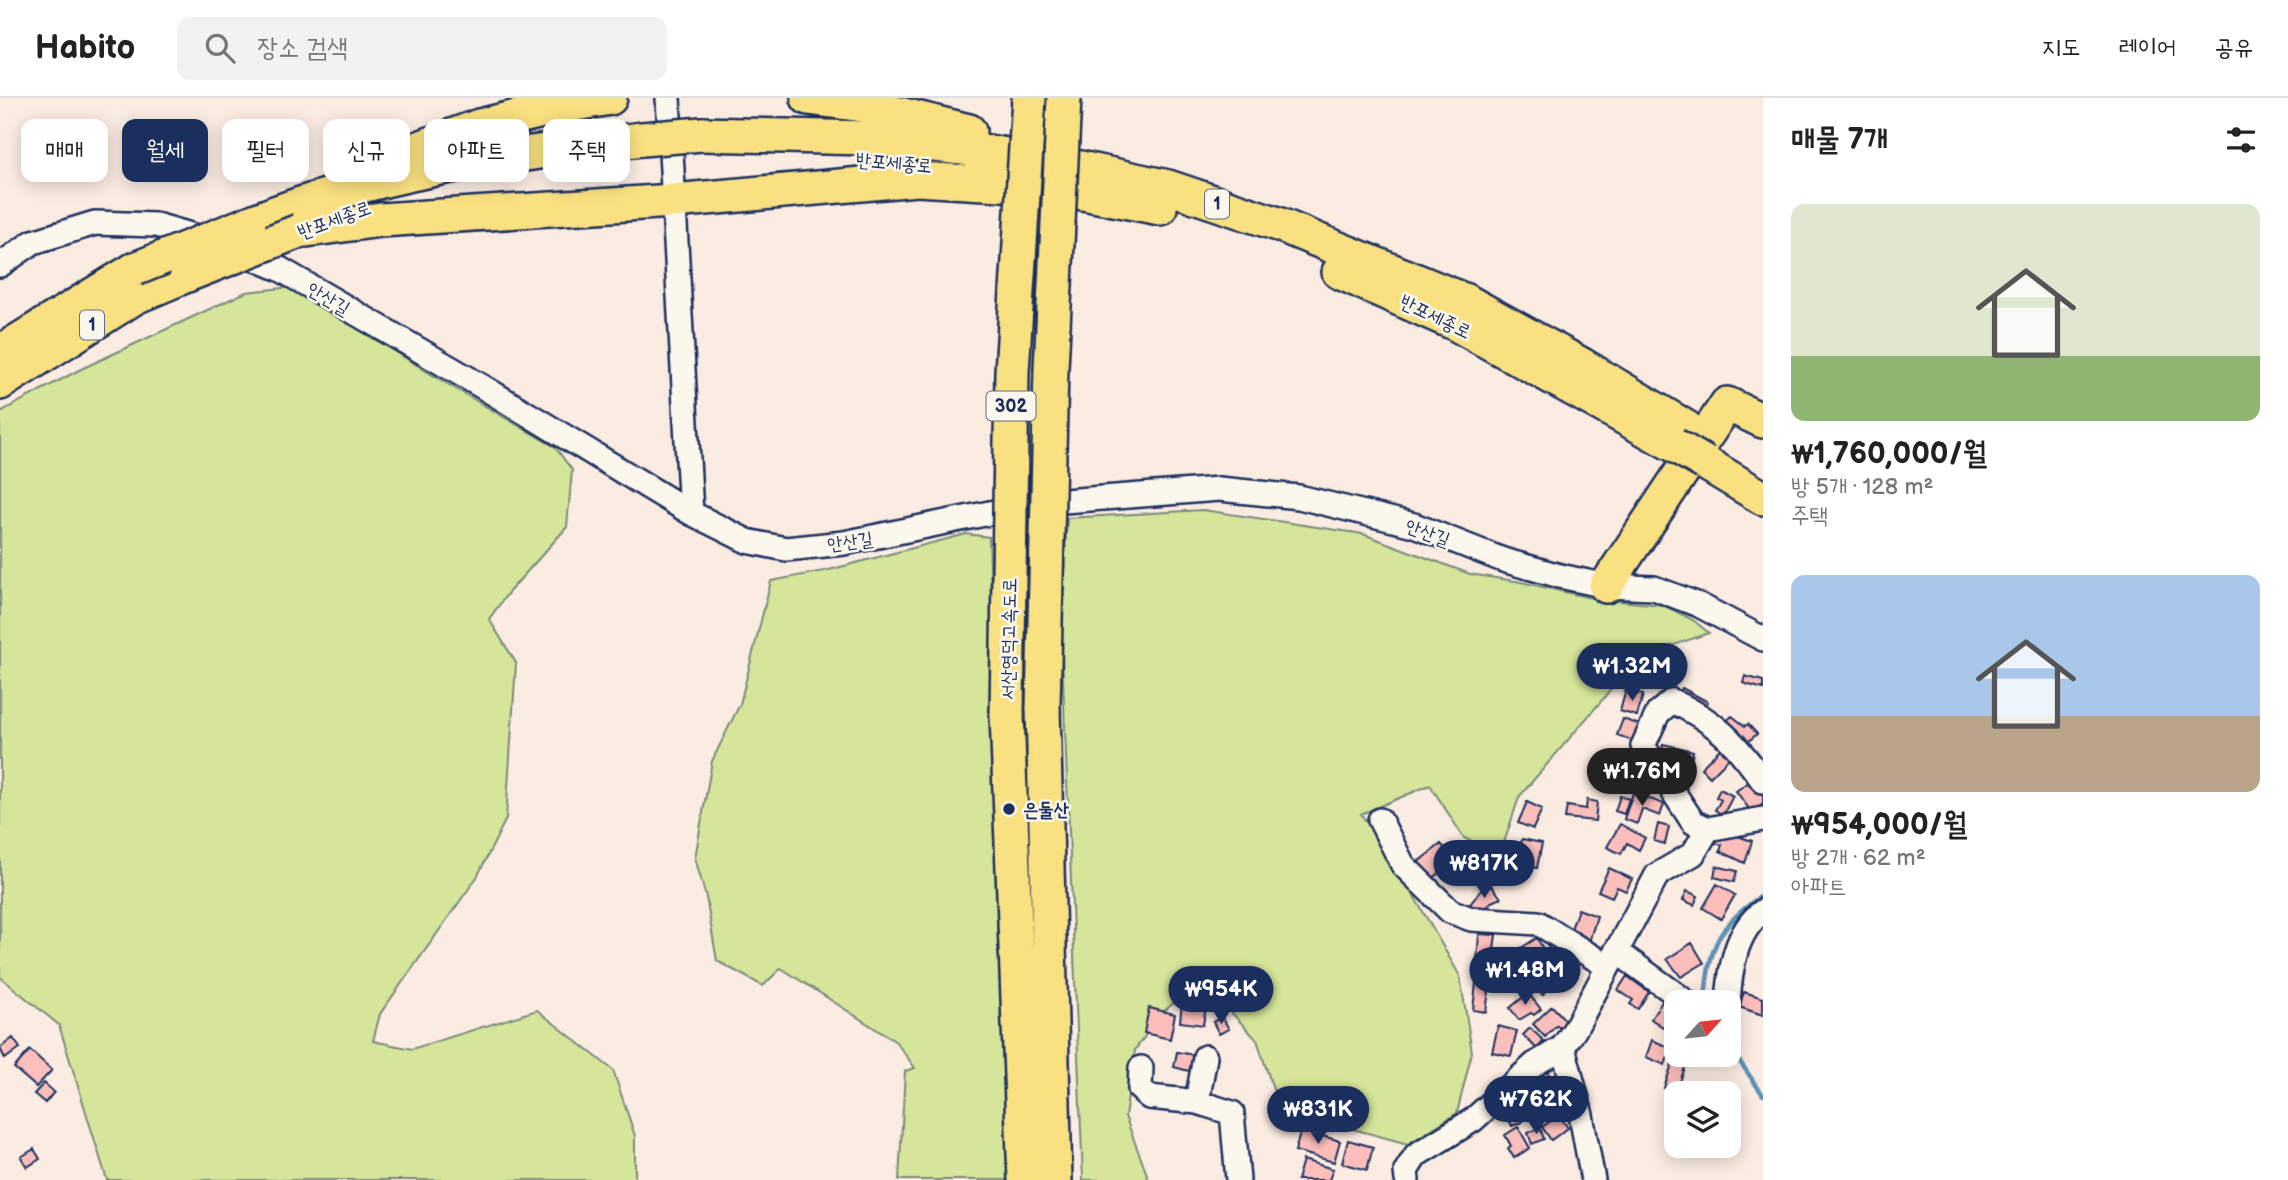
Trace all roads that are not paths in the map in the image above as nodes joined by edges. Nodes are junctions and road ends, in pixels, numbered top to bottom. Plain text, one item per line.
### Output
1 (611, 98) edge
2 (668, 98) edge
3 (808, 98) edge
4 (1030, 98) edge
5 (1064, 98) edge
6 (644, 148) junction
7 (1053, 175) junction
8 (673, 201) junction
9 (260, 218) junction
10 (299, 232) junction
11 (0, 265) edge
12 (0, 352) edge
13 (0, 383) edge
14 (1749, 414) edge
15 (1712, 454) junction
16 (1763, 472) edge
17 (1763, 498) edge
18 (691, 513) junction
19 (1606, 586) junction
20 (1763, 639) edge
21 (1763, 781) edge
22 (1763, 819) edge
23 (1380, 820) dead end
24 (1708, 829) junction
25 (1763, 911) edge
26 (1612, 958) junction
27 (1666, 990) edge
28 (1730, 990) edge
29 (1563, 1047) junction
30 (1205, 1057) dead end
31 (1141, 1069) dead end
32 (1197, 1102) junction
33 (1025, 1180) edge
34 (1055, 1180) edge
35 (1238, 1180) edge
36 (1407, 1180) edge
37 (1593, 1180) edge

1 - 9 highway
2 - 8 street
3 - 7 highway
4 - 33 highway, 서산영덕고속도로 / 302, bridge
5 - 34 highway, 서산영덕고속도로 / 302, bridge
6 - 7 highway, 반포세종로 / 1
6 - 9 highway, 반포세종로 / 1
6 - 10 highway, 반포세종로 / 1
7 - 8 highway
7 - 15 highway, 반포세종로 / 1
8 - 10 highway
8 - 18 street
9 - 12 highway, 반포세종로 / 1, bridge
10 - 13 highway, 반포세종로 / 1, bridge
11 - 18 street, 안산길
14 - 19 highway
15 - 16 highway, 반포세종로 / 1
15 - 17 highway, 반포세종로 / 1
18 - 19 street, 안산길
19 - 20 street, 안산길
21 - 24 street
22 - 24 street
23 - 26 street
24 - 26 street
25 - 28 street
26 - 27 street
26 - 29 street
29 - 36 street
29 - 37 street
30 - 32 street
31 - 32 street
32 - 35 street

